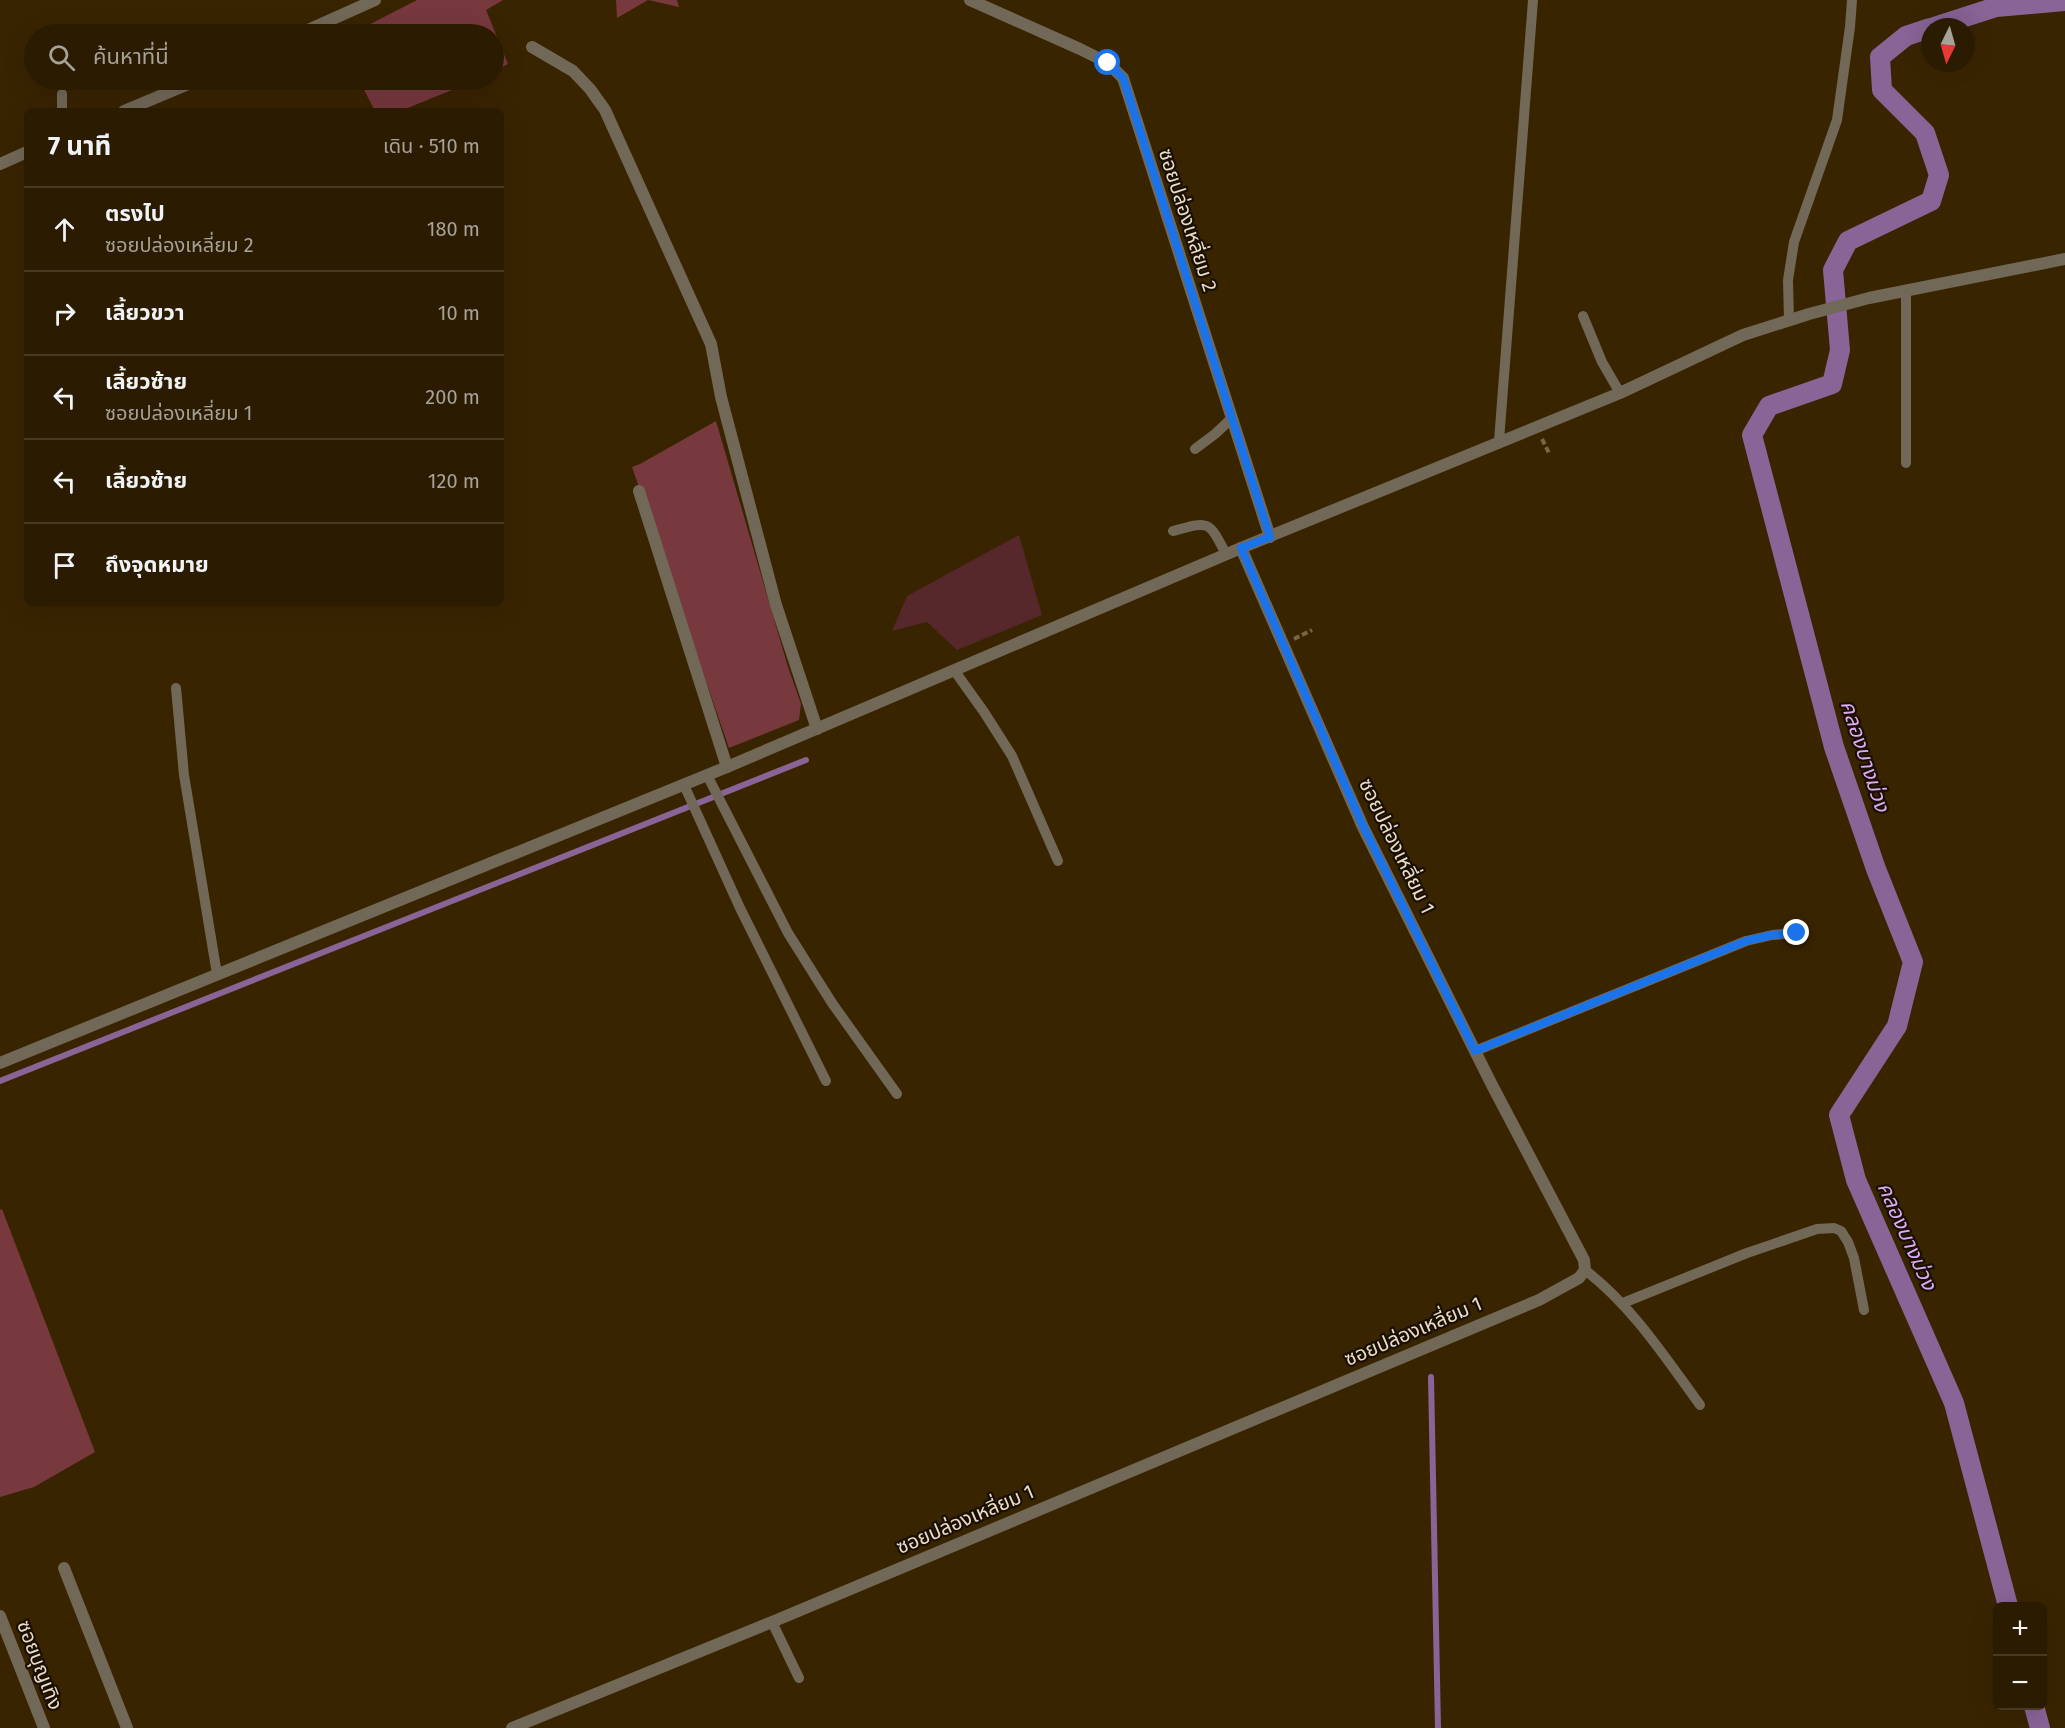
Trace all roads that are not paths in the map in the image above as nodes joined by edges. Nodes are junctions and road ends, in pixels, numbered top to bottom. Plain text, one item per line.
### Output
1 (375, 0) edge
2 (970, 0) edge
3 (1533, 0) edge
4 (1852, 0) edge
5 (321, 24) edge
6 (532, 47) dead end
7 (174, 90) edge
8 (62, 94) dead end
9 (62, 108) edge
10 (131, 108) edge
11 (24, 153) edge
12 (1, 162) edge
13 (2065, 259) edge
14 (1906, 292) junction
15 (1583, 316) dead end
16 (1790, 321) junction
17 (1620, 393) junction
18 (1231, 419) junction
19 (1499, 441) junction
20 (1195, 449) dead end
21 (1906, 464) dead end
22 (639, 491) dead end
23 (1173, 531) dead end
24 (1270, 537) junction
25 (1241, 548) junction
26 (1226, 554) junction
27 (954, 670) junction
28 (176, 688) dead end
29 (817, 729) junction
30 (727, 767) junction
31 (707, 775) junction
32 (684, 785) junction
33 (1058, 861) dead end
34 (1797, 933) dead end
35 (217, 974) junction
36 (1475, 1051) junction
37 (0, 1063) edge
38 (825, 1081) dead end
39 (897, 1094) dead end
40 (1585, 1270) junction
41 (1623, 1303) junction
42 (1864, 1310) dead end
43 (1700, 1405) dead end
44 (64, 1568) dead end
45 (0, 1616) edge
46 (772, 1622) junction
47 (799, 1678) dead end
48 (44, 1728) edge
49 (127, 1728) edge
50 (512, 1728) edge

1 - 5 street
2 - 18 street, ซอยปล่องเหลี่ยม 2
3 - 19 lane
4 - 16 lane
6 - 29 street
7 - 10 street
8 - 9 lane
11 - 12 street
13 - 14 street
14 - 16 street
14 - 21 lane
15 - 17 lane
16 - 17 street
17 - 19 street
18 - 20 lane
18 - 24 street, ซอยปล่องเหลี่ยม 2
19 - 24 street
22 - 30 street
23 - 26 lane
24 - 25 street
25 - 26 street
25 - 36 street, ซอยปล่องเหลี่ยม 1
26 - 27 street
27 - 29 street
27 - 33 lane
28 - 35 lane
29 - 30 street
30 - 31 street
31 - 32 street
31 - 39 lane
32 - 35 street
32 - 38 lane
34 - 36 lane
35 - 37 street
36 - 40 street, ซอยปล่องเหลี่ยม 1
40 - 41 lane
40 - 46 street, ซอยปล่องเหลี่ยม 1
41 - 42 lane
41 - 43 lane
44 - 49 street
45 - 48 street, ซอยบุญเทิง
46 - 47 lane
46 - 50 street, ซอยปล่องเหลี่ยม 1

